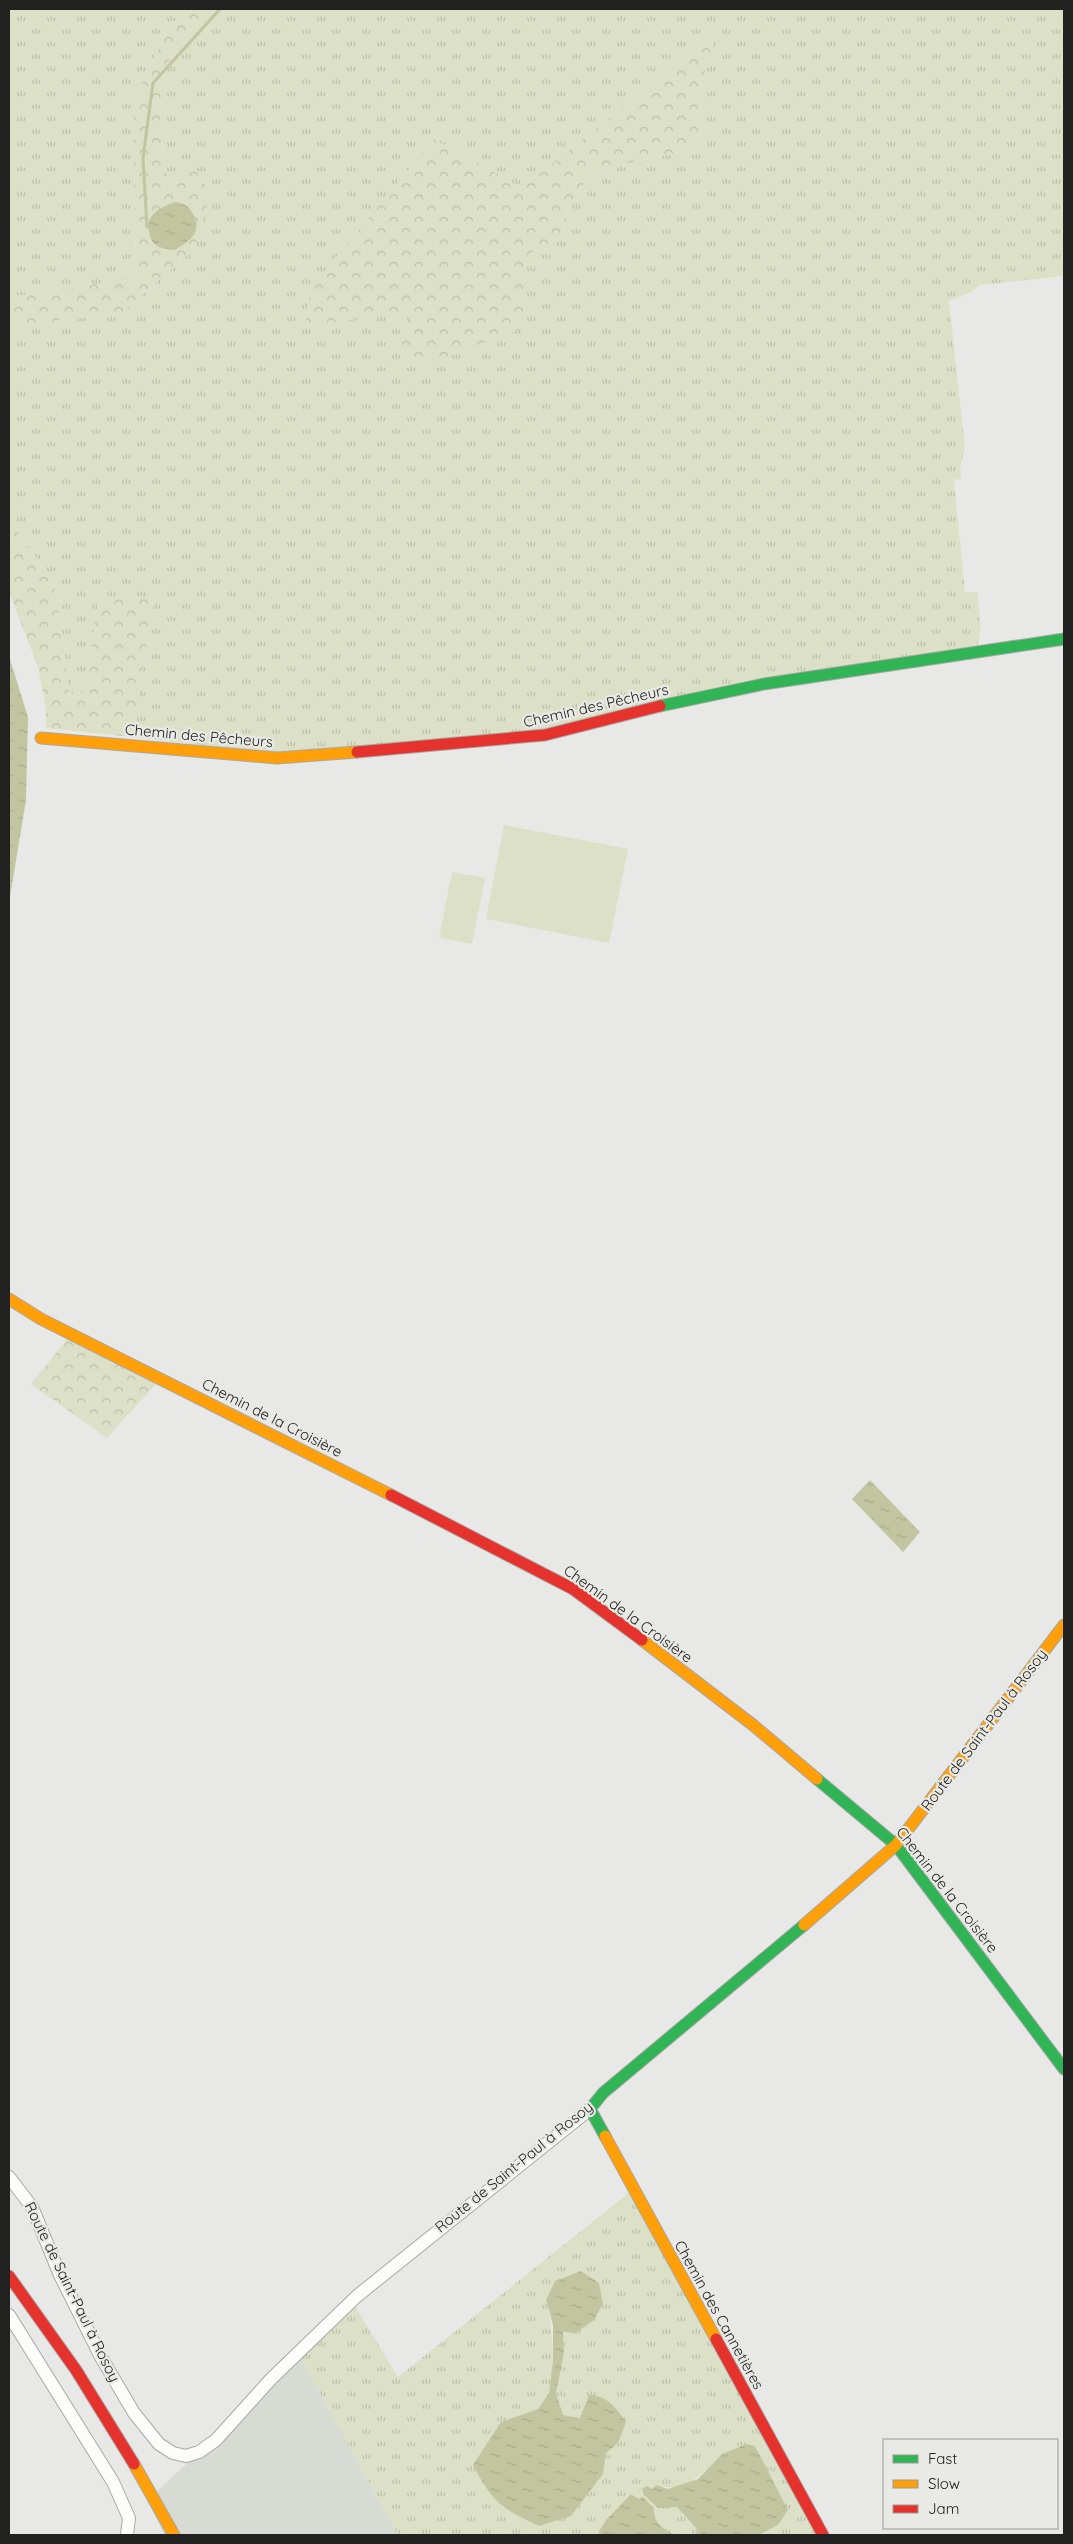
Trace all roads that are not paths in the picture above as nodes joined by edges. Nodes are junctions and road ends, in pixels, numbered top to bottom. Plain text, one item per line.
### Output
1 (1064, 640) edge
2 (41, 738) dead end
3 (9, 1299) edge
4 (1064, 1625) edge
5 (896, 1845) junction
6 (1064, 2070) edge
7 (590, 2109) junction
8 (9, 2177) edge
9 (9, 2276) edge
10 (9, 2315) edge
11 (127, 2535) edge
12 (174, 2535) edge
13 (823, 2535) edge

1 - 2 street, Chemin des Pêcheurs
3 - 5 street, Chemin de la Croisière
4 - 5 street, Route de Saint-Paul à Rosoy
5 - 6 street, Chemin de la Croisière
5 - 7 street, Route de Saint-Paul à Rosoy
7 - 8 street, Route de Saint-Paul à Rosoy
7 - 13 street, Chemin des Cannetières
9 - 12 street
10 - 11 street

